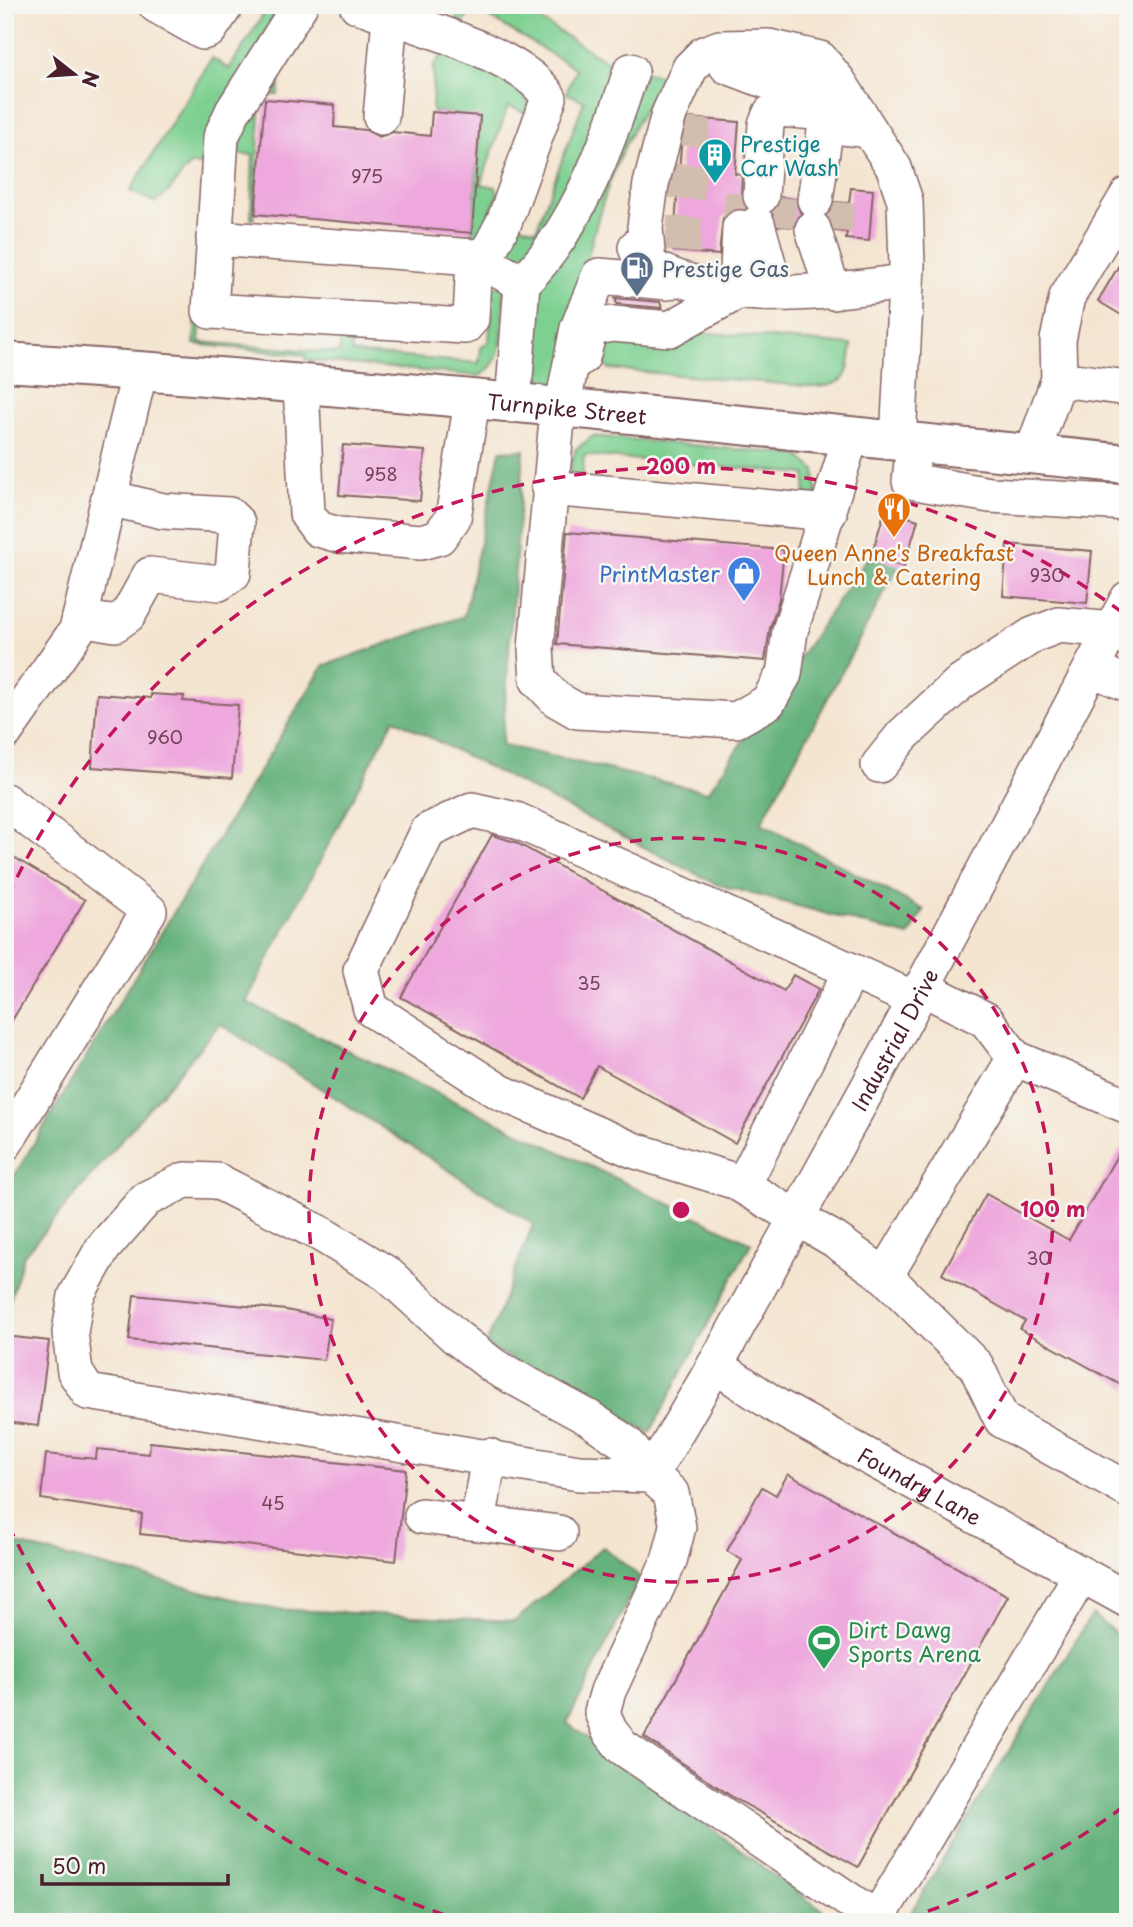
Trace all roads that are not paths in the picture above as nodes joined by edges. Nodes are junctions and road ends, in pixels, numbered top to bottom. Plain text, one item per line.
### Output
1 (156, 5) edge
2 (226, 5) edge
3 (300, 5) edge
4 (357, 5) edge
5 (390, 17) junction
6 (631, 71) dead end
7 (857, 110) junction
8 (381, 117) dead end
9 (693, 118) tunnel mouth
10 (1128, 195) edge
11 (760, 208) junction
12 (214, 238) junction
13 (479, 259) junction
14 (522, 283) junction
15 (897, 284) junction
16 (843, 291) junction
17 (737, 292) junction
18 (787, 293) junction
19 (592, 319) junction
20 (5, 362) edge
21 (140, 370) junction
22 (1059, 379) junction
23 (301, 385) junction
24 (1128, 388) edge
25 (472, 401) junction
26 (513, 405) junction
27 (565, 409) junction
28 (885, 440) junction
29 (1032, 454) junction
30 (1128, 464) edge
31 (549, 488) junction
32 (109, 498) junction
33 (1128, 503) edge
34 (829, 513) junction
35 (1120, 615) edge
36 (80, 618) junction
37 (1092, 669) junction
38 (1128, 684) edge
39 (5, 732) edge
40 (879, 765) dead end
41 (5, 801) edge
42 (852, 971) junction
43 (919, 994) junction
44 (1016, 1058) junction
45 (1128, 1106) edge
46 (5, 1143) edge
47 (743, 1185) junction
48 (795, 1218) junction
49 (885, 1276) junction
50 (715, 1365) junction
51 (489, 1456) junction
52 (651, 1475) junction
53 (1128, 1490) edge
54 (422, 1516) dead end
55 (478, 1523) junction
56 (559, 1533) dead end
57 (1082, 1575) junction
58 (1128, 1600) edge

1 - 2 street
3 - 12 street
4 - 5 street
5 - 8 street
5 - 13 street
6 - 14 street
7 - 9 street
7 - 11 street
7 - 11 street
7 - 15 street
7 - 16 street
7 - 17 street
10 - 22 street
11 - 17 street
11 - 18 street
12 - 13 street
12 - 13 street
13 - 14 street
14 - 26 street
15 - 16 street
15 - 28 street
16 - 18 street
17 - 18 street
17 - 19 street
17 - 19 street
19 - 27 street
20 - 21 main road, Turnpike Street
21 - 23 main road, Turnpike Street
21 - 32 street
22 - 24 street
22 - 29 street
23 - 25 main road, Turnpike Street
23 - 25 street
25 - 26 main road, Turnpike Street
26 - 27 main road, Turnpike Street
27 - 28 main road, Turnpike Street
27 - 31 street
28 - 29 main road, Turnpike Street
28 - 33 street
28 - 34 street
29 - 30 main road, Turnpike Street
31 - 34 street
31 - 34 street
32 - 36 street
32 - 36 street
35 - 37 street, Industrial Drive
35 - 40 street
36 - 39 street
37 - 38 street
37 - 43 street, Industrial Drive
41 - 46 street
42 - 43 street
42 - 47 street
42 - 47 street
43 - 44 street
43 - 48 street, Industrial Drive
44 - 45 street
44 - 49 street
47 - 48 street
48 - 49 street
48 - 50 street, Industrial Drive
49 - 53 street
50 - 52 street, Industrial Drive
50 - 57 street, Foundry Lane
51 - 52 street
51 - 52 street
51 - 55 street
52 - 57 street
54 - 55 street
55 - 56 street
57 - 58 street, Foundry Lane

